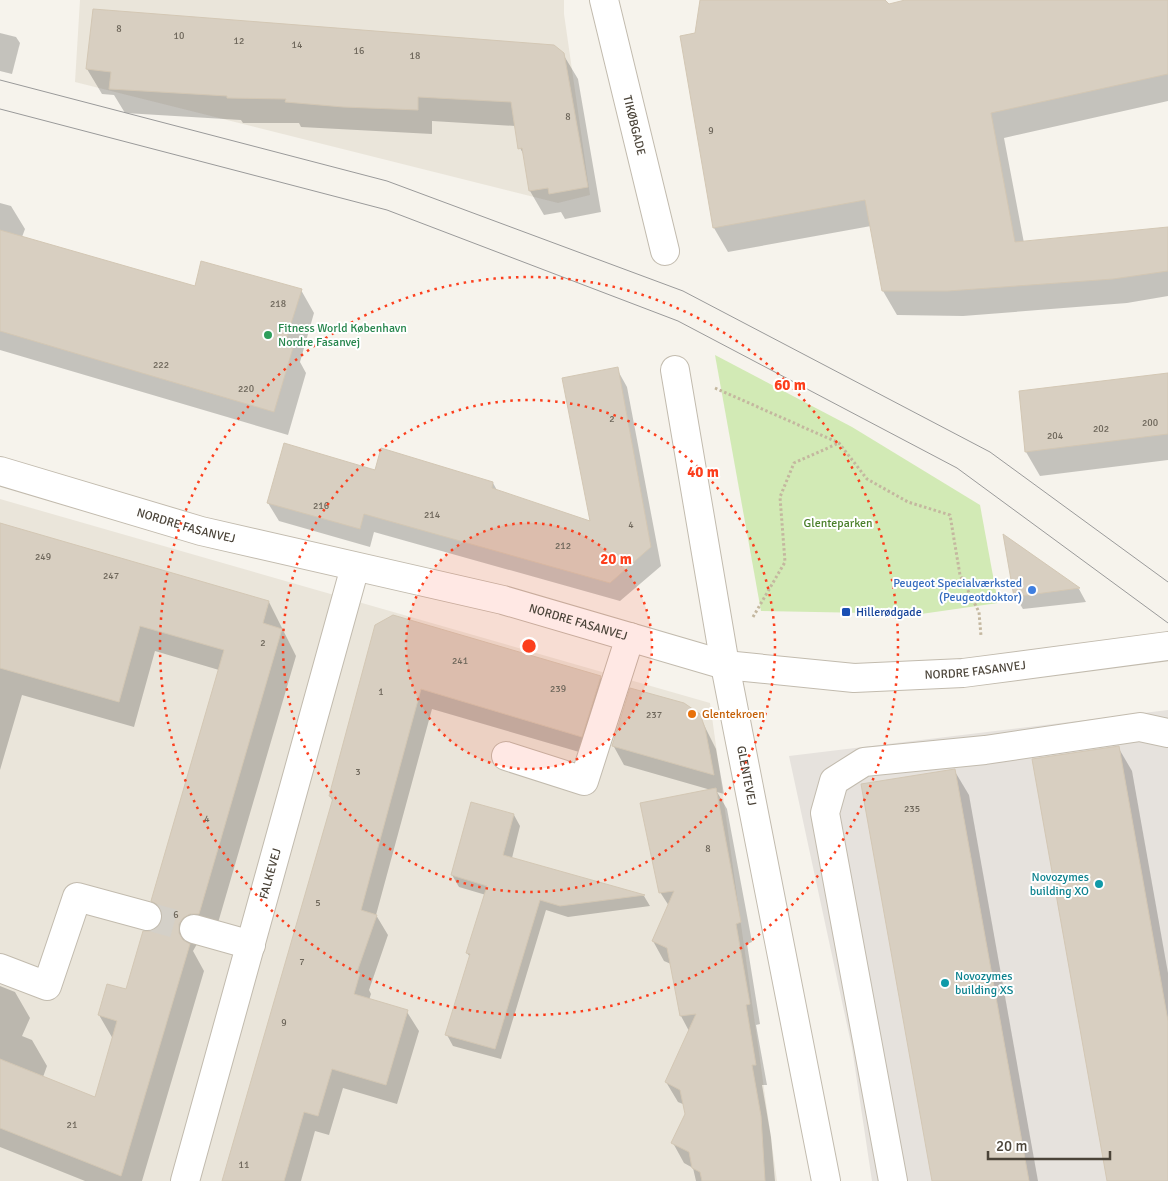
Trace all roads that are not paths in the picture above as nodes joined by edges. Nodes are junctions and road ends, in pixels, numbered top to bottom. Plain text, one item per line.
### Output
1 (604, 0) edge
2 (665, 251) dead end
3 (675, 370) road end
4 (0, 471) edge
5 (355, 568) junction
6 (630, 637) junction
7 (1168, 646) edge
8 (726, 665) junction
9 (1168, 733) edge
10 (506, 756) dead end
11 (147, 916) tunnel mouth
12 (194, 929) tunnel mouth
13 (251, 945) junction
14 (0, 968) edge
15 (185, 1181) edge
16 (826, 1181) edge
17 (893, 1181) edge

1 - 2 street, TIKØBGADE
3 - 8 street, GLENTEVEJ
4 - 5 street, NORDRE FASANVEJ
5 - 6 street, NORDRE FASANVEJ
5 - 13 street, FALKEVEJ
6 - 8 street, NORDRE FASANVEJ
6 - 10 street
7 - 8 street, NORDRE FASANVEJ
8 - 16 street, GLENTEVEJ
9 - 17 street
11 - 14 street
12 - 13 street
13 - 15 street, FALKEVEJ

